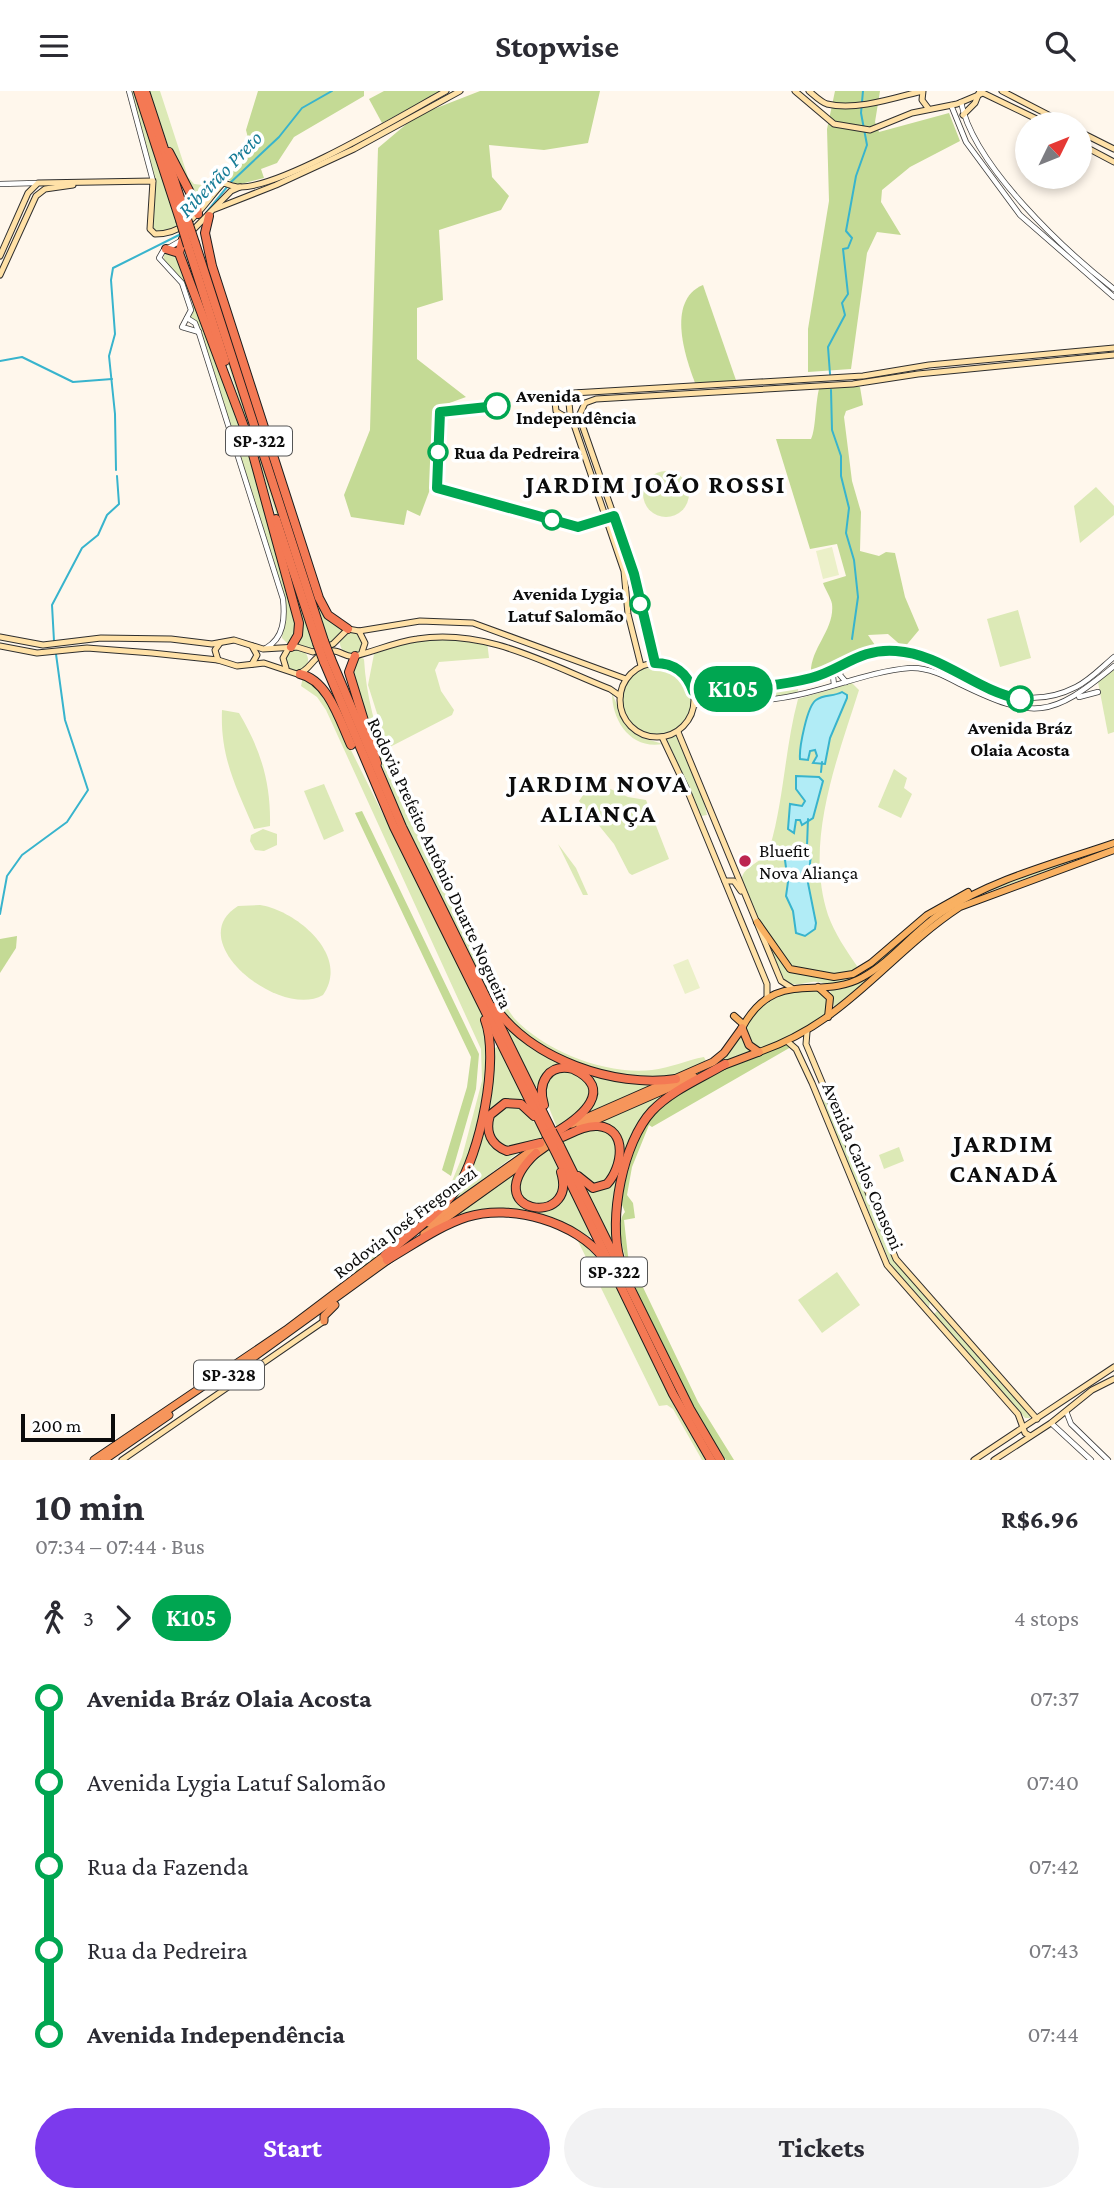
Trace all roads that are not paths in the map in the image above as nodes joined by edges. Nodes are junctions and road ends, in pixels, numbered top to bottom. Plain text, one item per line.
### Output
1 (129, 91) edge
2 (138, 91) edge
3 (145, 91) edge
4 (446, 91) edge
5 (460, 91) edge
6 (795, 91) edge
7 (809, 91) edge
8 (922, 91) edge
9 (964, 91) edge
10 (1002, 91) edge
11 (979, 93) junction
12 (962, 101) junction
13 (822, 102) junction
14 (951, 105) junction
15 (813, 106) junction
16 (928, 108) junction
17 (1025, 112) edge
18 (1043, 112) edge
19 (820, 113) junction
20 (153, 114) junction
21 (963, 115) junction
22 (1092, 138) edge
23 (1114, 149) edge
24 (1092, 150) edge
25 (1114, 162) edge
26 (150, 181) junction
27 (86, 182) junction
28 (38, 183) junction
29 (212, 183) dead end
30 (257, 183) junction
31 (0, 184) edge
32 (230, 186) junction
33 (259, 192) junction
34 (215, 194) junction
35 (194, 199) junction
36 (236, 199) junction
37 (211, 209) junction
38 (198, 214) junction
39 (16, 219) junction
40 (183, 220) junction
41 (24, 222) junction
42 (195, 229) junction
43 (205, 233) junction
44 (189, 243) junction
45 (166, 249) junction
46 (179, 253) junction
47 (0, 256) edge
48 (1, 272) edge
49 (206, 280) junction
50 (1105, 282) junction
51 (1099, 287) junction
52 (1114, 289) edge
53 (1108, 294) junction
54 (1114, 297) edge
55 (187, 318) junction
56 (200, 333) junction
57 (1114, 348) edge
58 (1114, 355) edge
59 (243, 368) junction
60 (579, 393) junction
61 (579, 416) junction
62 (572, 418) junction
63 (249, 440) junction
64 (290, 512) junction
65 (614, 516) junction
66 (605, 517) junction
67 (312, 603) junction
68 (348, 629) junction
69 (359, 631) junction
70 (0, 637) edge
71 (279, 637) junction
72 (321, 642) junction
73 (220, 643) junction
74 (0, 646) edge
75 (251, 646) junction
76 (55, 648) junction
77 (290, 648) junction
78 (263, 649) junction
79 (358, 654) junction
80 (918, 655) junction
81 (1114, 657) edge
82 (218, 660) junction
83 (843, 662) junction
84 (655, 663) junction
85 (252, 664) junction
86 (641, 666) junction
87 (1114, 666) edge
88 (915, 668) junction
89 (288, 671) junction
90 (805, 671) dead end
91 (825, 672) junction
92 (300, 674) junction
93 (811, 678) junction
94 (626, 679) junction
95 (846, 682) junction
96 (833, 686) junction
97 (693, 691) junction
98 (1098, 692) dead end
99 (620, 696) junction
100 (1074, 698) junction
101 (694, 705) junction
102 (678, 731) junction
103 (662, 737) junction
104 (388, 806) junction
105 (1113, 848) edge
106 (1087, 865) dead end
107 (725, 881) junction
108 (1003, 883) junction
109 (742, 893) junction
110 (731, 894) junction
111 (748, 902) junction
112 (757, 922) junction
113 (472, 978) junction
114 (817, 986) junction
115 (792, 988) junction
116 (767, 999) junction
117 (734, 1016) dead end
118 (828, 1017) junction
119 (742, 1026) junction
120 (807, 1032) junction
121 (788, 1042) junction
122 (759, 1052) junction
123 (809, 1052) junction
124 (800, 1056) junction
125 (725, 1065) junction
126 (676, 1079) junction
127 (554, 1138) junction
128 (540, 1143) junction
129 (536, 1153) junction
130 (859, 1171) junction
131 (850, 1175) junction
132 (386, 1258) junction
133 (352, 1287) junction
134 (632, 1301) junction
135 (936, 1305) junction
136 (929, 1312) junction
137 (324, 1321) joint
138 (1114, 1368) edge
139 (1114, 1378) edge
140 (1096, 1379) junction
141 (1101, 1385) junction
142 (1061, 1402) junction
143 (1066, 1410) junction
144 (1037, 1419) junction
145 (1051, 1423) junction
146 (1025, 1427) junction
147 (1030, 1436) junction
148 (1100, 1452) junction
149 (1085, 1454) junction
150 (104, 1456) edge
151 (92, 1460) edge
152 (122, 1460) edge
153 (710, 1460) edge
154 (720, 1460) edge
155 (974, 1460) edge
156 (994, 1460) edge
157 (1091, 1460) edge
158 (1108, 1460) edge

1 - 26 street
2 - 40 highway, Rodovia Prefeito Antônio Duarte Nogueira / SP-322
3 - 20 highway, Rodovia Prefeito Antônio Duarte Nogueira / SP-322
4 - 30 main road
5 - 33 main road
6 - 15 main road
7 - 13 main road
8 - 13 main road
8 - 16 main road
9 - 12 main road
10 - 18 main road
11 - 12 main road
11 - 17 main road
11 - 21 main road
12 - 14 main road
12 - 21 street
13 - 15 main road
13 - 19 main road
14 - 16 main road
14 - 51 street
15 - 19 main road
16 - 19 main road
20 - 35 highway
20 - 40 highway, Rodovia Prefeito Antônio Duarte Nogueira / SP-322
21 - 50 street
22 - 23 main road
24 - 25 main road
26 - 27 main road
26 - 38 main road
27 - 28 main road
27 - 41 main road
28 - 31 street
28 - 39 main road
29 - 34 main road
30 - 32 main road
30 - 33 main road
32 - 34 main road
32 - 36 main road
32 - 37 main road
33 - 36 main road
34 - 37 main road
35 - 37 highway
35 - 38 highway
36 - 37 main road
37 - 38 main road
37 - 42 main road
37 - 43 highway
39 - 41 main road
39 - 47 main road
40 - 44 highway, Rodovia Prefeito Antônio Duarte Nogueira / SP-322, bridge
41 - 48 main road
42 - 43 highway
42 - 44 main road
43 - 59 highway
44 - 45 street
44 - 46 highway
44 - 49 highway, Rodovia Prefeito Antônio Duarte Nogueira / SP-322
44 - 63 highway, Rodovia Prefeito Antônio Duarte Nogueira / SP-322
45 - 46 highway
45 - 55 street
46 - 63 highway
49 - 59 highway
49 - 67 highway, Rodovia Prefeito Antônio Duarte Nogueira / SP-322
50 - 51 street
50 - 52 street
51 - 53 street
52 - 53 street
53 - 54 street
55 - 56 street
55 - 56 street
56 - 71 street
57 - 60 main road
58 - 61 main road
59 - 64 highway
60 - 62 main road
60 - 62 main road
61 - 62 main road
61 - 65 main road
62 - 66 main road
63 - 72 highway, Rodovia Prefeito Antônio Duarte Nogueira / SP-322
63 - 77 highway
64 - 67 highway
64 - 68 highway
65 - 66 main road
65 - 84 main road
66 - 86 main road
67 - 72 highway, Rodovia Prefeito Antônio Duarte Nogueira / SP-322
68 - 69 main road
68 - 77 main road
69 - 79 main road
69 - 94 main road
70 - 76 main road
71 - 77 street
71 - 78 street
72 - 104 highway, Rodovia Prefeito Antônio Duarte Nogueira / SP-322, bridge
73 - 75 main road
73 - 76 main road
73 - 82 main road
74 - 76 main road
75 - 78 main road
75 - 85 main road
76 - 82 main road
77 - 78 main road
77 - 89 main road
79 - 92 main road
79 - 99 main road
79 - 104 highway
80 - 81 street
80 - 83 street
80 - 88 street
82 - 85 main road
83 - 91 street
83 - 95 street
84 - 86 main road
84 - 97 main road
85 - 89 main road
86 - 94 main road
87 - 100 street
88 - 95 street
88 - 100 street
89 - 92 main road
90 - 93 street
91 - 93 street
91 - 96 street
92 - 104 highway
93 - 97 street
94 - 99 main road
95 - 96 street
96 - 101 street
97 - 101 main road
98 - 100 street
99 - 103 main road
101 - 102 main road
102 - 103 main road
102 - 111 main road
103 - 107 main road
104 - 113 highway, Rodovia Prefeito Antônio Duarte Nogueira / SP-322
105 - 106 main road
105 - 108 main road
105 - 118 main road
107 - 109 main road
107 - 110 main road
108 - 112 main road
108 - 114 main road
109 - 110 main road
109 - 111 main road
110 - 116 main road
111 - 112 main road
112 - 115 main road
113 - 126 highway
113 - 127 highway, Rodovia Prefeito Antônio Duarte Nogueira / SP-322
113 - 132 highway
114 - 115 main road
114 - 118 main road
115 - 116 main road
116 - 119 main road
117 - 119 main road
118 - 120 main road
119 - 122 highway
119 - 126 highway, Rodovia José Fregonezi
120 - 121 main road
120 - 123 main road, Avenida Carlos Consoni
121 - 122 main road
121 - 124 main road, Avenida Carlos Consoni
122 - 125 highway, Rodovia José Fregonezi
123 - 124 main road
123 - 130 main road, Avenida Carlos Consoni
124 - 131 main road, Avenida Carlos Consoni
125 - 127 highway, Rodovia José Fregonezi
125 - 134 highway
126 - 127 highway, Rodovia José Fregonezi
127 - 127 highway
127 - 127 highway
127 - 128 highway, Rodovia José Fregonezi / SP-328
127 - 128 highway
127 - 129 highway, Rodovia José Fregonezi / SP-328
127 - 129 highway
127 - 134 highway, Rodovia Prefeito Antônio Duarte Nogueira / SP-322
128 - 132 highway, Rodovia José Fregonezi / SP-328
129 - 132 highway, Rodovia José Fregonezi / SP-328
130 - 131 main road
130 - 135 main road, Avenida Carlos Consoni
131 - 136 main road, Avenida Carlos Consoni
132 - 133 highway, Rodovia José Fregonezi / SP-328
132 - 134 highway
132 - 150 highway, Rodovia José Fregonezi / SP-328
133 - 137 highway
133 - 150 highway, Rodovia José Fregonezi / SP-328
134 - 153 highway, Rodovia Prefeito Antônio Duarte Nogueira / SP-322
134 - 154 highway, Rodovia Prefeito Antônio Duarte Nogueira / SP-322
135 - 136 main road
135 - 144 main road, Avenida Carlos Consoni
136 - 146 main road, Avenida Carlos Consoni
137 - 152 main road
138 - 139 main road
138 - 140 main road
139 - 141 main road
140 - 141 main road
140 - 142 main road
141 - 143 main road
142 - 143 main road
142 - 144 main road
143 - 145 main road
143 - 148 street
144 - 146 main road
145 - 147 main road
145 - 149 street
146 - 147 main road, Avenida Carlos Consoni
146 - 155 main road
147 - 156 main road
148 - 149 street
148 - 158 street
149 - 157 street
150 - 151 highway

